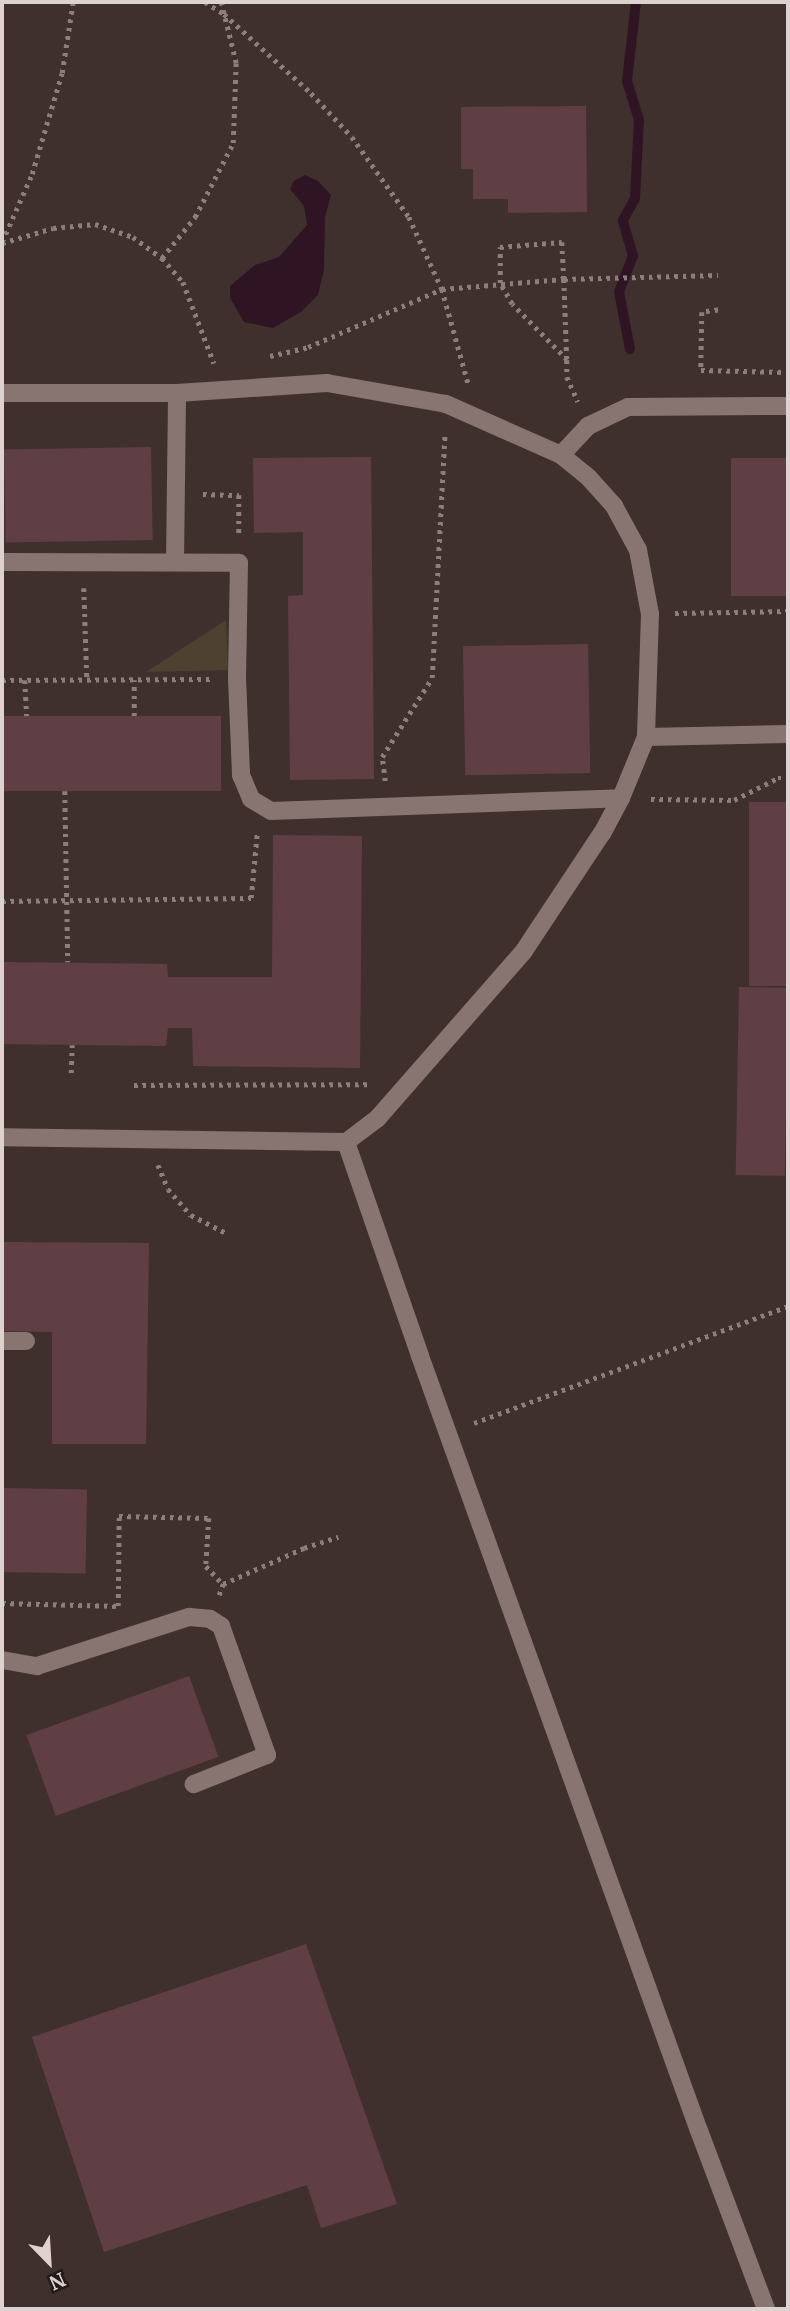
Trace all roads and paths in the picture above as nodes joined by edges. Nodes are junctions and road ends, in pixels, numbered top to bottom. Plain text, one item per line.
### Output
1 (73, 2) edge
2 (205, 2) edge
3 (221, 2) edge
4 (224, 14) junction
5 (2, 242) edge
6 (162, 258) junction
7 (718, 275) dead end
8 (564, 279) junction
9 (500, 283) junction
10 (442, 289) junction
11 (718, 310) dead end
12 (269, 356) dead end
13 (566, 360) junction
14 (788, 372) edge
15 (225, 390) junction
16 (2, 393) edge
17 (177, 393) junction
18 (446, 404) junction
19 (788, 406) edge
20 (476, 415) junction
21 (588, 426) junction
22 (561, 455) junction
23 (176, 493) junction
24 (2, 562) edge
25 (83, 562) junction
26 (175, 562) junction
27 (239, 562) junction
28 (788, 611) edge
29 (650, 614) junction
30 (237, 678) junction
31 (2, 680) edge
32 (25, 680) junction
33 (87, 680) junction
34 (134, 680) junction
35 (27, 716) dead end
36 (134, 716) dead end
37 (788, 734) edge
38 (646, 737) junction
39 (788, 778) edge
40 (65, 791) dead end
41 (621, 798) junction
42 (387, 807) junction
43 (271, 811) junction
44 (66, 900) junction
45 (2, 901) edge
46 (68, 962) dead end
47 (72, 1045) dead end
48 (71, 1073) dead end
49 (134, 1085) dead end
50 (398, 1096) junction
51 (2, 1137) edge
52 (155, 1140) junction
53 (346, 1142) junction
54 (226, 1233) dead end
55 (788, 1307) edge
56 (2, 1340) edge
57 (26, 1341) dead end
58 (447, 1433) junction
59 (338, 1537) dead end
60 (223, 1584) junction
61 (2, 1603) edge
62 (118, 1606) junction
63 (130, 1607) dead end
64 (210, 1619) junction
65 (2, 1660) edge
66 (194, 1783) dead end
67 (766, 2309) edge

1 - 5 path
2 - 4 path
3 - 4 path
4 - 6 path
4 - 10 path
5 - 6 path
6 - 15 path
7 - 8 path
8 - 9 path
8 - 9 path
8 - 13 path
9 - 10 path
9 - 13 path
10 - 12 path
10 - 20 path
11 - 14 path
13 - 21 path
15 - 17 street
15 - 18 street
16 - 17 street
17 - 23 street
18 - 20 street
18 - 42 path
19 - 21 street
20 - 22 street
21 - 22 street
22 - 29 street
23 - 26 street
23 - 27 path
24 - 25 street
25 - 26 street
25 - 33 path
26 - 27 street
27 - 30 street
28 - 29 path
29 - 38 street
30 - 34 path
30 - 43 street
31 - 32 path
32 - 33 path
32 - 35 path
33 - 34 path
34 - 36 path
37 - 38 street
38 - 41 street
39 - 41 path
40 - 44 path
41 - 42 street
41 - 50 street
42 - 43 street
43 - 44 path
44 - 45 path
44 - 46 path
47 - 48 path
49 - 50 path
50 - 53 street
51 - 52 street
52 - 53 street
52 - 54 path
53 - 58 street
55 - 58 path
56 - 57 street
58 - 67 street
59 - 60 path
60 - 62 path
60 - 64 path
61 - 62 path
62 - 63 path
64 - 65 street
64 - 66 street

